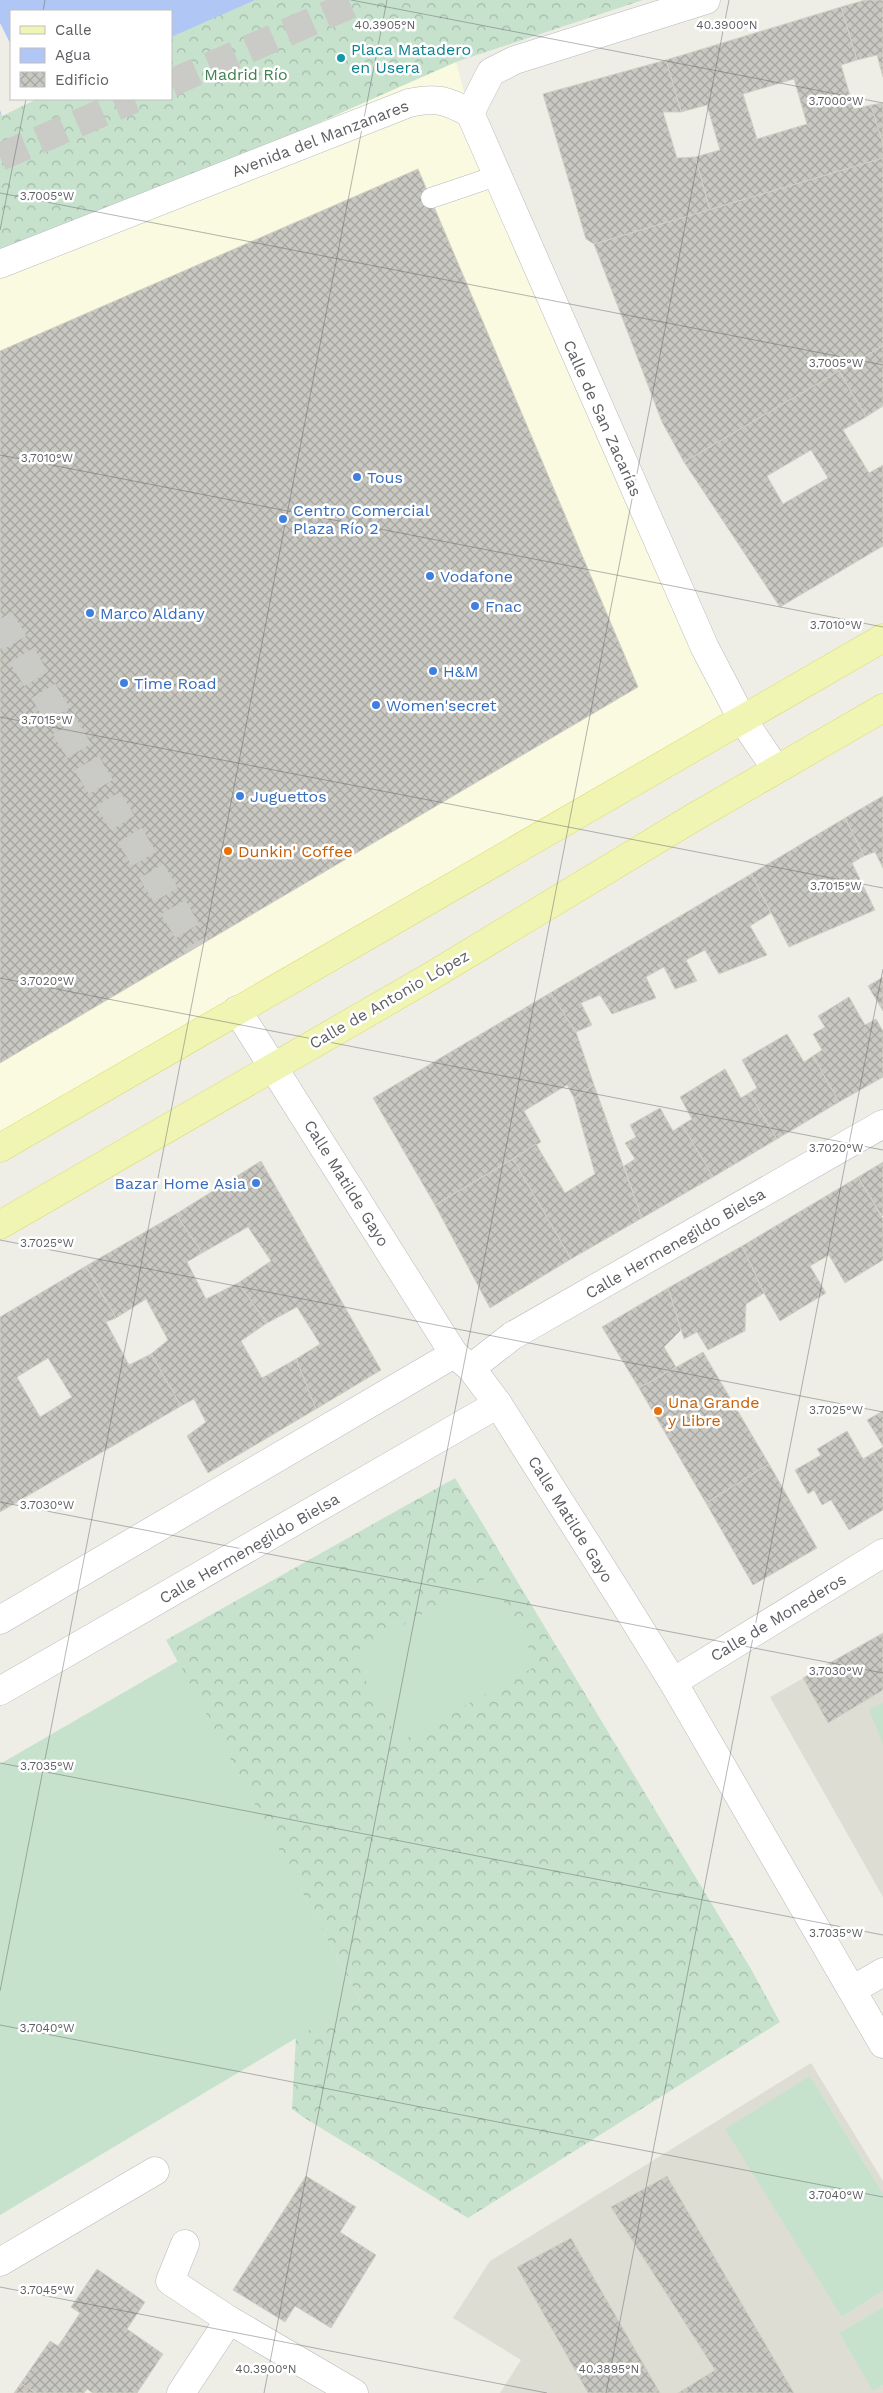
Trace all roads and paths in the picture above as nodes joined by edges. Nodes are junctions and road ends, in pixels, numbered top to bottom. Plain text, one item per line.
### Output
1 (706, 0) edge
2 (474, 123) junction
3 (496, 176) junction
4 (431, 198) dead end
5 (0, 264) edge
6 (883, 638) edge
7 (883, 708) edge
8 (742, 719) junction
9 (776, 769) junction
10 (237, 1010) junction
11 (274, 1066) junction
12 (883, 1124) edge
13 (0, 1148) edge
14 (0, 1225) edge
15 (463, 1361) junction
16 (498, 1404) junction
17 (883, 1553) edge
18 (0, 1620) edge
19 (673, 1682) junction
20 (0, 1690) edge
21 (883, 1972) edge
22 (852, 1990) junction
23 (883, 2044) edge
24 (155, 2171) dead end
25 (185, 2244) dead end
26 (0, 2262) edge
27 (229, 2320) junction
28 (181, 2393) edge
29 (354, 2393) edge

1 - 2 street
2 - 3 street, Calle de San Zacarías
2 - 5 street, Avenida del Manzanares
3 - 4 lane
3 - 8 street, Calle de San Zacarías
6 - 8 main road
7 - 9 main road, Calle de Antonio López
8 - 9 street
8 - 10 main road
9 - 11 main road, Calle de Antonio López
10 - 11 street, Calle Matilde Gayo
10 - 13 main road
11 - 14 main road, Calle de Antonio López
11 - 15 street, Calle Matilde Gayo
12 - 15 street, Calle Hermenegildo Bielsa
15 - 16 street, Calle Matilde Gayo
15 - 18 street, Calle Hermenegildo Bielsa
16 - 19 street, Calle Matilde Gayo
16 - 20 street, Calle Hermenegildo Bielsa
17 - 19 street, Calle de Monederos
19 - 22 street, Calle Matilde Gayo
21 - 22 street
22 - 23 street, Calle Matilde Gayo
24 - 26 street
25 - 27 street
27 - 28 street
27 - 29 street

